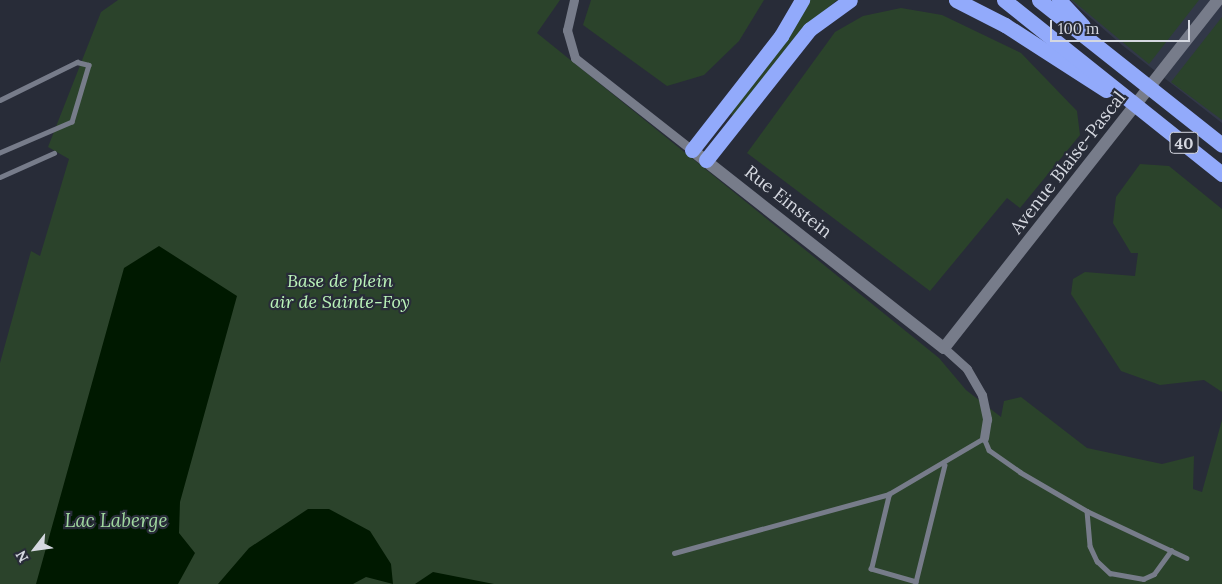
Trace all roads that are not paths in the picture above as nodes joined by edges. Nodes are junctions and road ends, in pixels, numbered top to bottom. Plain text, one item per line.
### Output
1 (574, 0) edge
2 (802, 0) edge
3 (850, 0) edge
4 (956, 0) edge
5 (1004, 0) edge
6 (1039, 0) edge
7 (1059, 0) edge
8 (1218, 0) edge
9 (1115, 60) junction
10 (0, 100) edge
11 (1146, 112) junction
12 (1222, 145) edge
13 (692, 150) junction
14 (0, 153) edge
15 (54, 153) dead end
16 (706, 160) junction
17 (1222, 174) edge
18 (0, 177) edge
19 (944, 348) junction
20 (984, 438) junction
21 (945, 465) junction
22 (889, 494) junction
23 (1087, 511) junction
24 (1171, 551) junction
25 (674, 553) dead end
26 (1187, 558) dead end

1 - 13 street, Rue Einstein
2 - 13 highway
3 - 16 highway
4 - 11 highway
5 - 11 highway, 40
6 - 9 highway, 40
7 - 9 highway
8 - 19 street, Avenue Blaise-Pascal
9 - 12 highway, 40
10 - 14 lane
11 - 17 highway, 40
13 - 16 street, Rue Einstein
15 - 18 lane
16 - 19 street, Rue Einstein
19 - 20 street, Rue Einstein
20 - 21 lane
20 - 23 lane
21 - 22 lane
21 - 22 lane
22 - 25 lane
23 - 24 lane
23 - 24 lane
24 - 26 lane

